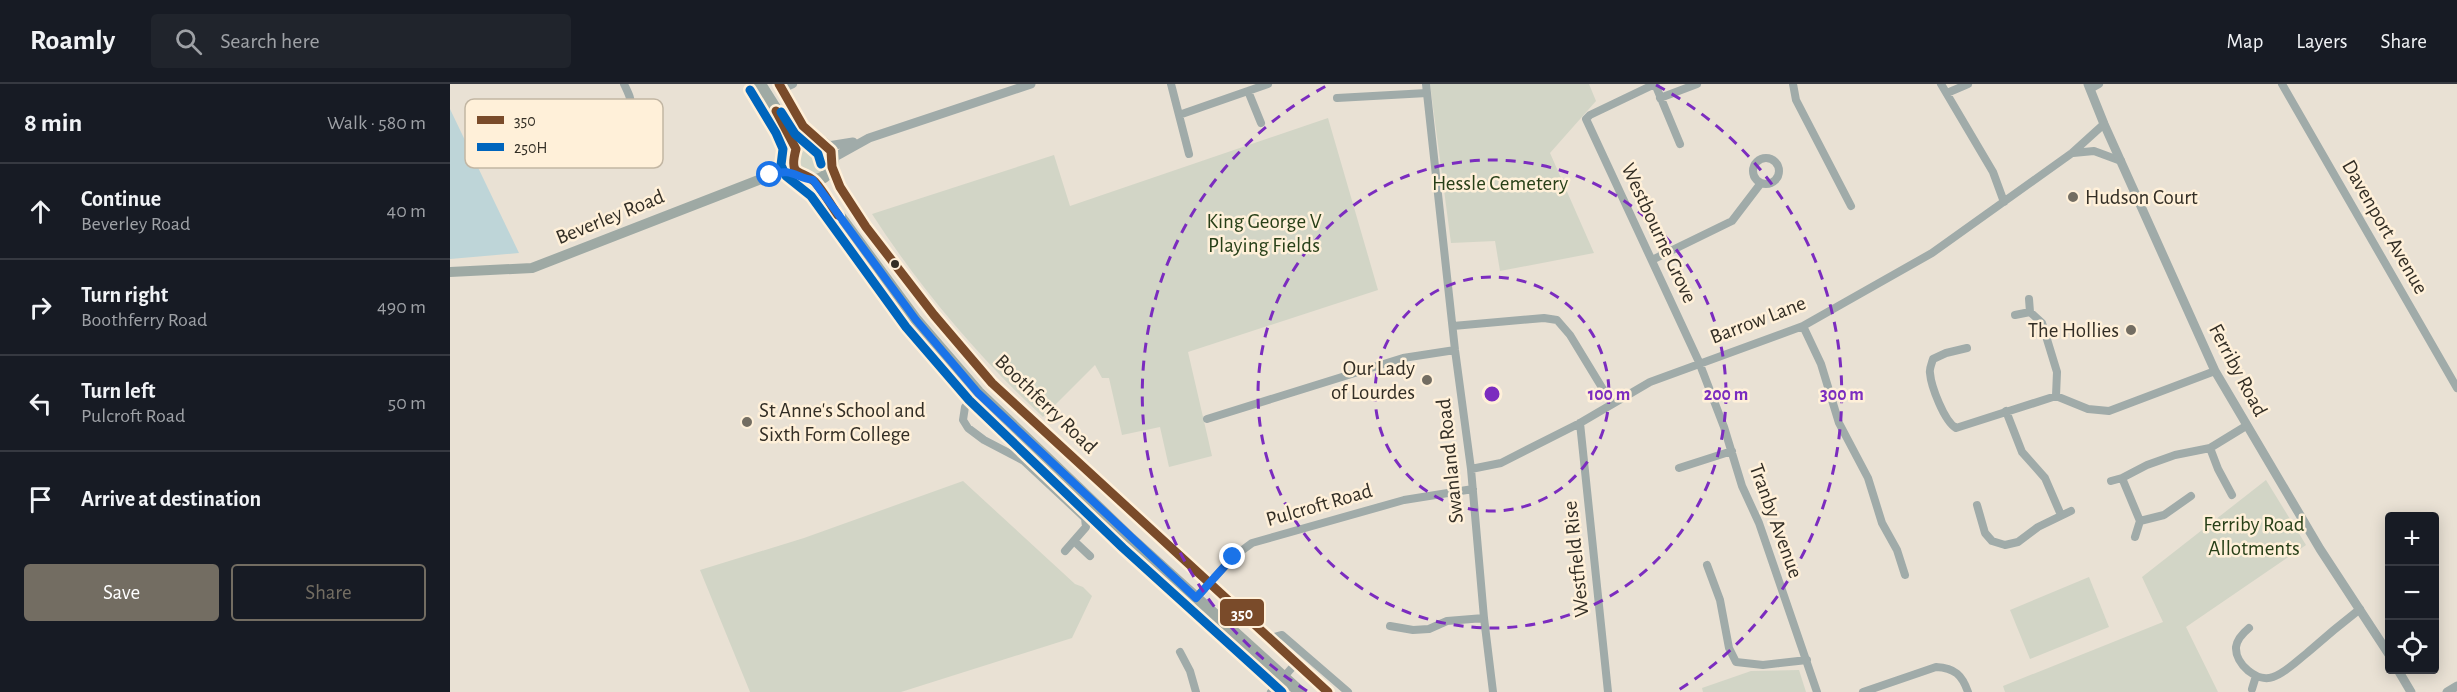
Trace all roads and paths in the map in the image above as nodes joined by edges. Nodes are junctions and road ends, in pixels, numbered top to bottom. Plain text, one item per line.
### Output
1 (624, 84) edge
2 (760, 84) edge
3 (1031, 84) edge
4 (1171, 84) edge
5 (1268, 84) edge
6 (1655, 84) edge
7 (1697, 84) edge
8 (1793, 84) edge
9 (1941, 84) edge
10 (1968, 84) edge
11 (2282, 84) edge
12 (784, 86) edge
13 (2092, 86) edge
14 (1426, 88) edge
15 (1248, 91) junction
16 (1947, 93) junction
17 (1336, 98) dead end
18 (1660, 98) junction
19 (631, 99) edge
20 (1179, 115) junction
21 (1260, 123) dead end
22 (2104, 124) junction
23 (859, 142) junction
24 (823, 143) junction
25 (1680, 144) dead end
26 (2072, 153) junction
27 (795, 154) junction
28 (1189, 154) dead end
29 (2121, 161) junction
30 (832, 162) junction
31 (779, 172) junction
32 (798, 173) junction
33 (813, 180) junction
34 (1761, 183) dead end
35 (2004, 202) junction
36 (1851, 206) dead end
37 (1652, 260) junction
38 (450, 272) edge
39 (2028, 299) dead end
40 (2030, 312) junction
41 (2015, 315) dead end
42 (1453, 326) junction
43 (1803, 326) junction
44 (1967, 348) dead end
45 (1455, 350) junction
46 (1699, 362) junction
47 (2215, 371) junction
48 (2457, 388) edge
49 (978, 393) junction
50 (2056, 396) junction
51 (1612, 404) junction
52 (2006, 411) junction
53 (1207, 419) dead end
54 (1580, 423) junction
55 (2246, 426) junction
56 (2210, 448) junction
57 (1732, 451) junction
58 (1679, 468) dead end
59 (1471, 469) junction
60 (2121, 478) junction
61 (2111, 481) dead end
62 (1473, 489) junction
63 (2191, 495) dead end
64 (2232, 495) dead end
65 (1977, 505) dead end
66 (2071, 511) dead end
67 (2061, 515) junction
68 (2140, 521) junction
69 (2135, 537) dead end
70 (1074, 542) junction
71 (1065, 550) dead end
72 (1090, 556) dead end
73 (1707, 566) dead end
74 (1905, 575) dead end
75 (1209, 583) junction
76 (1196, 598) junction
77 (2360, 609) junction
78 (1484, 618) junction
79 (1390, 626) dead end
80 (2249, 628) dead end
81 (1270, 638) junction
82 (2236, 645) junction
83 (2226, 646) dead end
84 (2385, 648) edge
85 (1180, 652) dead end
86 (1807, 660) junction
87 (1296, 663) junction
88 (2401, 674) edge
89 (2256, 676) junction
90 (1284, 677) junction
91 (2457, 686) edge
92 (2252, 688) dead end
93 (1196, 692) edge
94 (1272, 692) edge
95 (1300, 692) edge
96 (1328, 692) edge
97 (1348, 692) edge
98 (1493, 692) edge
99 (1608, 692) edge
100 (1817, 692) edge
101 (1863, 692) edge
102 (1968, 692) edge
103 (2411, 692) edge
104 (2447, 692) edge

1 - 19 street
2 - 27 main road
3 - 23 street
4 - 20 street
5 - 15 street
6 - 18 street
6 - 37 street, Westbourne Grove
7 - 18 street
8 - 36 street
9 - 16 street
10 - 16 street
11 - 48 street, Davenport Avenue
12 - 24 main road
13 - 22 street, Ferriby Road
14 - 17 street
14 - 42 street, Swanland Road
15 - 20 street
15 - 21 street
16 - 35 street
18 - 25 street
20 - 28 street
22 - 26 street, Barrow Lane
22 - 29 street, Ferriby Road
23 - 24 street
23 - 30 street
24 - 27 main road
24 - 30 main road
26 - 29 street
26 - 35 street, Barrow Lane
27 - 31 main road, Beverley Road
27 - 32 main road
29 - 47 street, Ferriby Road
30 - 33 main road
30 - 75 main road, Boothferry Road
31 - 32 main road, Beverley Road
31 - 38 main road, Beverley Road
32 - 33 main road
33 - 49 main road, Boothferry Road
34 - 37 street
35 - 43 street, Barrow Lane
37 - 46 street, Westbourne Grove
39 - 40 street
40 - 41 street
40 - 50 street
42 - 45 street, Swanland Road
42 - 51 street
43 - 46 street, Barrow Lane
43 - 74 street
44 - 52 street
45 - 53 street
45 - 59 street, Swanland Road
46 - 51 street, Barrow Lane
46 - 57 street, Tranby Avenue
47 - 50 street
47 - 55 street, Ferriby Road
49 - 70 street
49 - 76 main road, Boothferry Road
50 - 52 street
51 - 54 street, Barrow Lane
52 - 67 street
54 - 59 street, Barrow Lane
54 - 99 street, Westfield Rise
55 - 56 street
55 - 77 street, Ferriby Road
56 - 60 street
56 - 64 street
57 - 58 street
57 - 86 street, Tranby Avenue
59 - 62 street, Swanland Road
60 - 61 street
60 - 68 street
62 - 75 street, Pulcroft Road
62 - 78 street, Swanland Road
63 - 68 street
65 - 67 street
66 - 67 street
68 - 69 street
70 - 71 street
70 - 72 street
73 - 86 street
75 - 76 street, Pulcroft Road
75 - 81 main road, Boothferry Road
76 - 90 main road, Boothferry Road
77 - 84 street, Ferriby Road
77 - 89 street
78 - 79 street
78 - 98 street, Swanland Road
80 - 82 street
81 - 87 main road, Boothferry Road
81 - 97 street, Boothferry Road
82 - 83 street
82 - 89 street
85 - 93 street
86 - 100 street, Tranby Avenue
87 - 90 street
87 - 96 main road, Boothferry Road
88 - 103 street
89 - 92 street
90 - 94 street
90 - 95 main road, Boothferry Road
91 - 104 street
101 - 102 street

